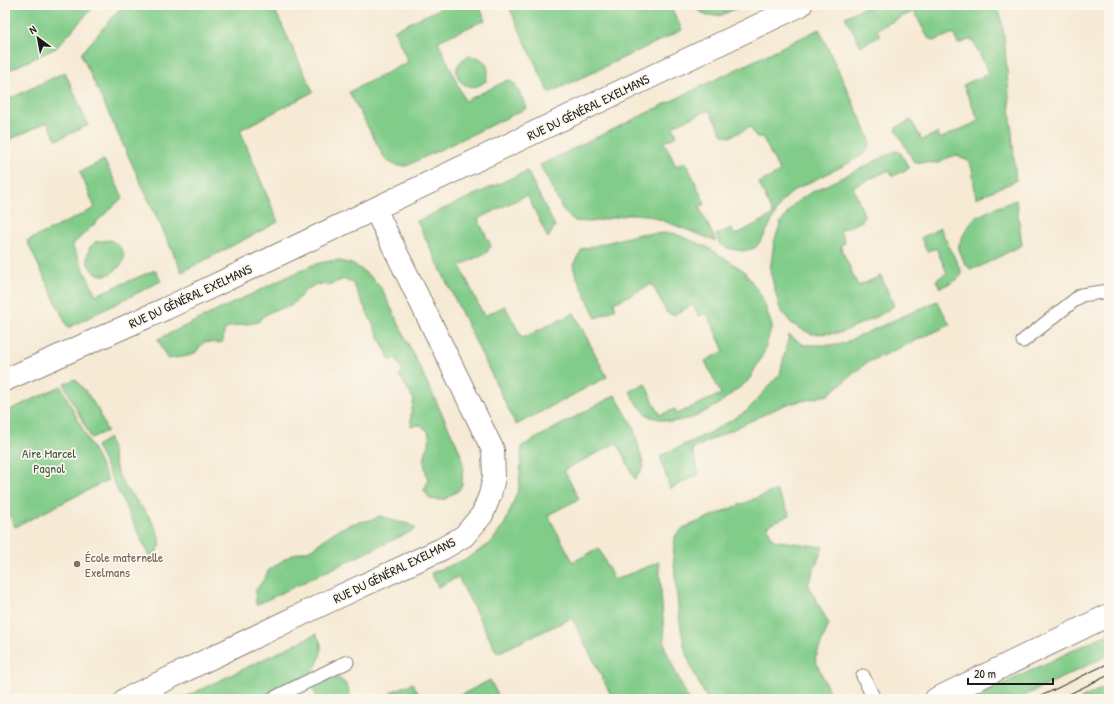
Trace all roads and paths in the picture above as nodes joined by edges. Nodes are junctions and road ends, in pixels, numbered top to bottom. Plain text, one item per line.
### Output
1 (801, 5) edge
2 (375, 209) junction
3 (1109, 291) edge
4 (1023, 341) dead end
5 (5, 380) edge
6 (1109, 615) edge
7 (347, 662) dead end
8 (862, 676) dead end
9 (126, 699) edge
10 (272, 699) edge
11 (874, 699) edge
12 (936, 699) edge

1 - 2 street, RUE DU GÉNÉRAL EXELMANS
2 - 5 street, RUE DU GÉNÉRAL EXELMANS
2 - 9 street, RUE DU GÉNÉRAL EXELMANS
3 - 4 lane
6 - 12 street
7 - 10 lane
8 - 11 lane

